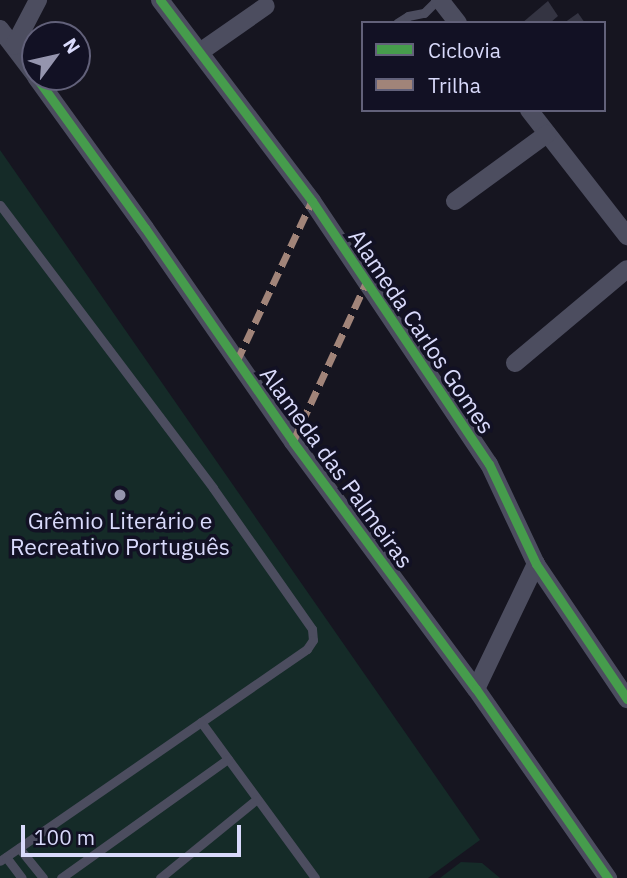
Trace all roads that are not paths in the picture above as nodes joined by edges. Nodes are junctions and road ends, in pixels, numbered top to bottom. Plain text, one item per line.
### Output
1 (38, 0) edge
2 (160, 0) edge
3 (439, 0) edge
4 (266, 6) dead end
5 (400, 21) edge
6 (456, 21) edge
7 (0, 29) edge
8 (14, 46) junction
9 (200, 52) junction
10 (21, 56) edge
11 (47, 91) edge
12 (530, 112) edge
13 (547, 134) junction
14 (455, 201) dead end
15 (0, 205) edge
16 (627, 236) edge
17 (627, 269) edge
18 (515, 363) dead end
19 (536, 564) junction
20 (476, 689) junction
21 (627, 699) edge
22 (201, 722) junction
23 (228, 759) junction
24 (257, 799) junction
25 (19, 848) junction
26 (3, 859) edge
27 (22, 878) edge
28 (43, 878) edge
29 (61, 878) edge
30 (160, 878) edge
31 (315, 878) edge
32 (608, 878) edge

1 - 8 street
2 - 9 street, Alameda Carlos Gomes
3 - 5 lane
3 - 6 street
4 - 9 street
7 - 8 street, Alameda das Palmeiras
8 - 10 street, Alameda das Palmeiras
9 - 19 street, Alameda Carlos Gomes
11 - 20 street, Alameda das Palmeiras
12 - 13 street
13 - 14 street
13 - 16 street
15 - 22 lane
17 - 18 street
19 - 20 street
19 - 21 street, Alameda Carlos Gomes
20 - 32 street, Alameda das Palmeiras
22 - 23 lane
22 - 25 lane
23 - 24 lane
23 - 29 lane
24 - 30 lane
24 - 31 lane
25 - 26 lane
25 - 28 lane
26 - 27 lane

